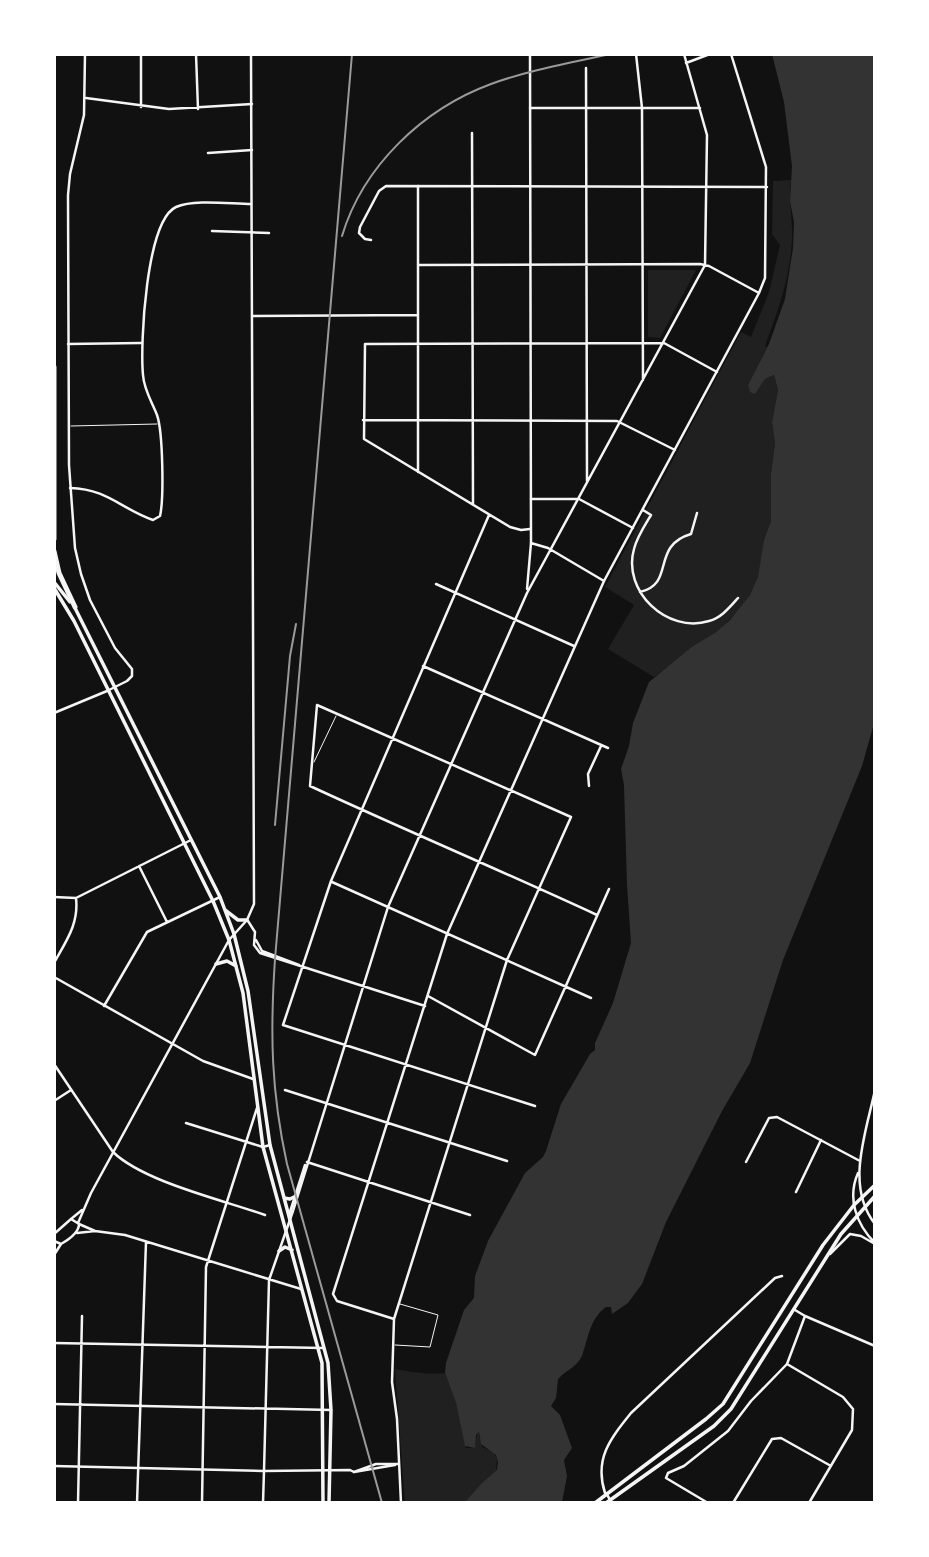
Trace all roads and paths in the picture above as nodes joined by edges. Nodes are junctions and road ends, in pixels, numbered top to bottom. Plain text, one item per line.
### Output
1 (85, 54) edge
2 (141, 54) edge
3 (197, 54) edge
4 (251, 54) edge
5 (530, 54) edge
6 (636, 54) edge
7 (684, 54) edge
8 (710, 54) edge
9 (731, 54) edge
10 (686, 62) junction
11 (586, 68) dead end
12 (86, 98) junction
13 (252, 104) junction
14 (141, 107) junction
15 (530, 108) junction
16 (586, 108) junction
17 (642, 108) junction
18 (700, 108) junction
19 (198, 109) junction
20 (472, 133) dead end
21 (252, 150) junction
22 (208, 153) dead end
23 (418, 186) junction
24 (473, 186) junction
25 (642, 186) junction
26 (707, 186) junction
27 (530, 187) junction
28 (586, 187) junction
29 (767, 187) junction
30 (253, 204) junction
31 (212, 231) dead end
32 (253, 233) junction
33 (269, 233) dead end
34 (371, 240) dead end
35 (474, 264) junction
36 (530, 264) junction
37 (587, 264) junction
38 (642, 264) junction
39 (418, 265) junction
40 (705, 265) junction
41 (759, 293) junction
42 (418, 315) junction
43 (253, 316) junction
44 (473, 342) junction
45 (530, 342) junction
46 (586, 342) junction
47 (642, 342) junction
48 (418, 343) junction
49 (664, 343) junction
50 (68, 344) junction
51 (142, 344) junction
52 (54, 367) edge
53 (717, 372) junction
54 (643, 380) junction
55 (363, 420) junction
56 (530, 420) junction
57 (587, 420) junction
58 (418, 421) junction
59 (474, 421) junction
60 (621, 422) junction
61 (159, 424) junction
62 (69, 426) junction
63 (675, 450) junction
64 (418, 472) junction
65 (587, 483) junction
66 (71, 488) junction
67 (530, 499) junction
68 (579, 499) junction
69 (473, 505) junction
70 (643, 510) junction
71 (697, 513) dead end
72 (489, 515) junction
73 (633, 528) junction
74 (530, 529) junction
75 (54, 537) edge
76 (531, 543) junction
77 (551, 550) junction
78 (54, 551) edge
79 (54, 582) edge
80 (604, 582) junction
81 (436, 584) dead end
82 (54, 588) edge
83 (640, 592) junction
84 (455, 593) junction
85 (527, 593) junction
86 (738, 598) dead end
87 (75, 607) junction
88 (515, 620) junction
89 (574, 646) junction
90 (423, 666) junction
91 (115, 687) junction
92 (107, 691) junction
93 (482, 692) junction
94 (54, 713) edge
95 (336, 713) junction
96 (543, 719) junction
97 (393, 738) junction
98 (601, 745) junction
99 (608, 748) dead end
100 (451, 764) junction
101 (312, 767) junction
102 (589, 786) dead end
103 (511, 791) junction
104 (361, 809) junction
105 (419, 836) junction
106 (191, 840) junction
107 (184, 844) junction
108 (479, 862) junction
109 (139, 866) junction
110 (331, 881) junction
111 (539, 888) junction
112 (609, 890) dead end
113 (54, 897) edge
114 (220, 897) junction
115 (76, 898) junction
116 (213, 901) junction
117 (388, 907) junction
118 (224, 909) junction
119 (597, 915) junction
120 (247, 920) junction
121 (167, 922) junction
122 (234, 934) junction
123 (447, 934) junction
124 (229, 940) junction
125 (507, 960) junction
126 (54, 963) edge
127 (216, 964) junction
128 (236, 967) junction
129 (302, 967) junction
130 (54, 977) edge
131 (363, 986) junction
132 (566, 986) junction
133 (428, 996) junction
134 (591, 998) dead end
135 (104, 1006) junction
136 (425, 1006) junction
137 (485, 1028) junction
138 (172, 1044) junction
139 (344, 1045) junction
140 (406, 1064) junction
141 (54, 1065) edge
142 (253, 1080) junction
143 (259, 1080) junction
144 (468, 1084) junction
145 (71, 1090) junction
146 (285, 1090) dead end
147 (875, 1090) edge
148 (54, 1101) edge
149 (326, 1103) junction
150 (535, 1106) dead end
151 (257, 1108) junction
152 (186, 1123) dead end
153 (388, 1123) junction
154 (821, 1140) junction
155 (246, 1143) junction
156 (450, 1143) junction
157 (270, 1145) junction
158 (262, 1147) junction
159 (113, 1152) junction
160 (507, 1161) dead end
161 (860, 1161) junction
162 (307, 1162) junction
163 (746, 1162) dead end
164 (859, 1170) junction
165 (369, 1182) junction
166 (875, 1185) edge
167 (796, 1192) dead end
168 (875, 1196) edge
169 (294, 1197) junction
170 (284, 1198) junction
171 (861, 1199) junction
172 (226, 1201) junction
173 (431, 1202) junction
174 (854, 1205) junction
175 (84, 1207) junction
176 (864, 1207) junction
177 (470, 1214) dead end
178 (856, 1214) junction
179 (265, 1215) dead end
180 (289, 1217) junction
181 (71, 1219) junction
182 (78, 1224) junction
183 (875, 1224) edge
184 (286, 1229) junction
185 (95, 1231) junction
186 (55, 1232) edge
187 (77, 1233) junction
188 (54, 1241) edge
189 (146, 1242) junction
190 (61, 1244) junction
191 (875, 1244) edge
192 (292, 1250) junction
193 (279, 1251) junction
194 (54, 1255) edge
195 (209, 1262) junction
196 (821, 1265) junction
197 (782, 1276) dead end
198 (269, 1280) junction
199 (302, 1289) junction
200 (399, 1304) junction
201 (795, 1310) junction
202 (82, 1316) dead end
203 (805, 1316) junction
204 (394, 1319) junction
205 (54, 1343) edge
206 (81, 1344) junction
207 (144, 1345) junction
208 (393, 1345) junction
209 (875, 1346) edge
210 (204, 1347) junction
211 (325, 1348) junction
212 (266, 1349) junction
213 (318, 1349) junction
214 (787, 1364) junction
215 (54, 1404) edge
216 (80, 1404) junction
217 (142, 1406) junction
218 (203, 1409) junction
219 (265, 1410) junction
220 (324, 1410) junction
221 (331, 1410) junction
222 (398, 1464) junction
223 (54, 1466) edge
224 (79, 1466) junction
225 (831, 1466) junction
226 (139, 1467) junction
227 (203, 1469) junction
228 (323, 1470) junction
229 (330, 1470) junction
230 (264, 1471) junction
231 (606, 1493) junction
232 (608, 1502) edge
233 (78, 1503) edge
234 (138, 1503) edge
235 (202, 1503) edge
236 (263, 1503) edge
237 (323, 1503) edge
238 (329, 1503) edge
239 (401, 1503) edge
240 (595, 1503) edge
241 (708, 1503) edge
242 (733, 1503) edge
243 (809, 1503) edge

1 - 12 street
2 - 14 street
3 - 19 street
4 - 13 street
5 - 15 street
6 - 17 street
7 - 10 street
8 - 10 street
9 - 29 street
10 - 18 street
11 - 16 street
12 - 14 street
12 - 50 street
13 - 19 street
13 - 21 street
14 - 19 street
15 - 16 street
15 - 27 street
16 - 17 street
16 - 28 street
17 - 18 street
17 - 25 street
18 - 26 street
20 - 24 street
21 - 22 street
21 - 30 street
23 - 24 street
23 - 34 street
23 - 39 street
24 - 27 street
24 - 35 street
25 - 26 street
25 - 28 street
25 - 38 street
26 - 29 street
26 - 40 street
27 - 28 street
27 - 36 street
28 - 37 street
29 - 41 street
30 - 32 street
30 - 51 street
31 - 32 street
32 - 33 street
32 - 43 street
35 - 36 street
35 - 39 street
35 - 44 street
36 - 37 street
36 - 45 street
37 - 38 street
37 - 46 street
38 - 40 street
38 - 47 street
39 - 42 street
40 - 41 street
40 - 49 street
41 - 53 street
42 - 43 street
42 - 48 street
43 - 120 street
44 - 45 street
44 - 48 street
44 - 59 street
45 - 46 street
45 - 56 street
46 - 47 street
46 - 57 street
47 - 49 street
47 - 54 street
48 - 55 street
48 - 58 street
49 - 53 street
49 - 54 street
50 - 51 street
50 - 62 street
51 - 61 street
52 - 75 highway
53 - 63 street
54 - 60 street
55 - 58 street
55 - 64 street
56 - 57 street
56 - 59 street
56 - 67 street
57 - 60 street
57 - 65 street
58 - 59 street
58 - 64 street
59 - 69 street
60 - 63 street
60 - 65 street
61 - 62 lane
61 - 66 street
62 - 66 street
63 - 70 street
64 - 69 street
65 - 68 street
66 - 91 street
67 - 68 street
67 - 74 street
68 - 73 street
68 - 77 street
69 - 72 street
70 - 73 street
70 - 83 street
71 - 83 street
72 - 74 street
72 - 84 street
73 - 80 street
74 - 76 street
76 - 77 street
76 - 85 street
77 - 80 street
77 - 85 street
78 - 87 highway
79 - 87 main road
80 - 89 street
81 - 84 street
82 - 92 main road
83 - 86 street
84 - 88 street
84 - 90 street
85 - 88 street
87 - 91 main road
88 - 89 street
88 - 93 street
89 - 96 street
90 - 93 street
90 - 97 street
91 - 92 street
91 - 106 main road
92 - 94 street
92 - 107 main road
93 - 96 street
93 - 100 street
95 - 97 street
95 - 101 lane
95 - 101 street
96 - 98 street
96 - 103 street
97 - 100 street
97 - 104 street
98 - 99 street
98 - 102 street
100 - 103 street
100 - 105 street
101 - 104 street
103 - 108 street
103 - 111 street
104 - 105 street
104 - 110 street
105 - 108 street
105 - 117 street
106 - 107 street
106 - 114 main road
107 - 109 street
107 - 116 main road
108 - 111 street
108 - 123 street
109 - 115 street
109 - 121 street
110 - 117 street
110 - 129 street
111 - 119 street
111 - 125 street
112 - 119 street
113 - 115 street
114 - 116 street
114 - 118 main road
115 - 126 street
116 - 121 street
116 - 124 main road
117 - 123 street
117 - 131 street
118 - 120 main road
118 - 122 main road
119 - 132 street
120 - 122 street
120 - 129 street
121 - 135 street
122 - 124 street
122 - 143 main road
123 - 125 street
123 - 133 street
124 - 127 street
124 - 128 main road
125 - 132 street
125 - 137 street
127 - 128 main road
127 - 138 street
128 - 142 main road
129 - 131 street
129 - 139 street
130 - 135 street
131 - 136 street
131 - 139 street
132 - 134 street
132 - 137 street
133 - 136 street
133 - 137 street
135 - 138 street
136 - 140 street
137 - 144 street
138 - 142 street
138 - 159 street
139 - 140 street
139 - 149 street
140 - 144 street
140 - 153 street
141 - 145 street
142 - 143 street
142 - 151 main road
143 - 157 main road
144 - 150 street
144 - 156 street
145 - 148 street
145 - 159 street
146 - 149 street
147 - 161 street
149 - 153 street
149 - 162 street
151 - 155 street
151 - 158 main road
152 - 155 street
153 - 156 street
153 - 165 street
154 - 161 street
154 - 163 street
154 - 167 street
155 - 158 street
155 - 172 street
156 - 160 street
156 - 173 street
157 - 158 street
157 - 170 main road
158 - 184 main road
159 - 172 street
159 - 175 street
161 - 164 street
162 - 165 street
162 - 169 street
162 - 180 street
164 - 171 street
164 - 174 street
165 - 173 street
165 - 204 street
166 - 171 main road
168 - 176 main road
169 - 170 main road
169 - 180 street
170 - 180 main road
171 - 174 main road
171 - 176 street
172 - 179 street
172 - 195 street
173 - 177 street
173 - 200 street
174 - 178 street
174 - 231 main road
175 - 181 street
175 - 182 street
176 - 178 main road
176 - 183 street
178 - 191 street
178 - 196 main road
180 - 184 street
180 - 211 main road
181 - 182 street
181 - 186 street
182 - 185 street
182 - 187 street
184 - 192 main road
184 - 193 street
185 - 187 street
185 - 189 street
187 - 190 street
188 - 190 street
189 - 195 street
189 - 207 street
190 - 194 street
191 - 196 street
192 - 193 main road
192 - 199 main road
193 - 198 street
195 - 198 street
195 - 210 street
196 - 201 main road
197 - 231 street
198 - 199 street
198 - 212 street
199 - 213 main road
200 - 204 street
200 - 208 lane
201 - 203 street
201 - 232 main road
202 - 206 street
203 - 209 street
203 - 214 street
204 - 208 street
205 - 206 street
206 - 207 street
206 - 216 street
207 - 210 street
207 - 217 street
208 - 222 street
210 - 212 street
210 - 218 street
211 - 213 street
211 - 221 main road
212 - 213 street
212 - 219 street
213 - 220 main road
214 - 225 street
214 - 241 street
215 - 216 street
216 - 217 street
216 - 224 street
217 - 218 street
217 - 226 street
218 - 219 street
218 - 227 street
219 - 220 street
219 - 230 street
220 - 221 street
220 - 228 main road
221 - 229 main road
222 - 229 street
222 - 239 street
223 - 224 street
224 - 226 street
224 - 233 street
225 - 242 street
225 - 243 street
226 - 227 street
226 - 234 street
227 - 230 street
227 - 235 street
228 - 229 street
228 - 230 street
228 - 237 main road
229 - 238 main road
230 - 236 street
231 - 232 street
231 - 232 street
231 - 240 main road

